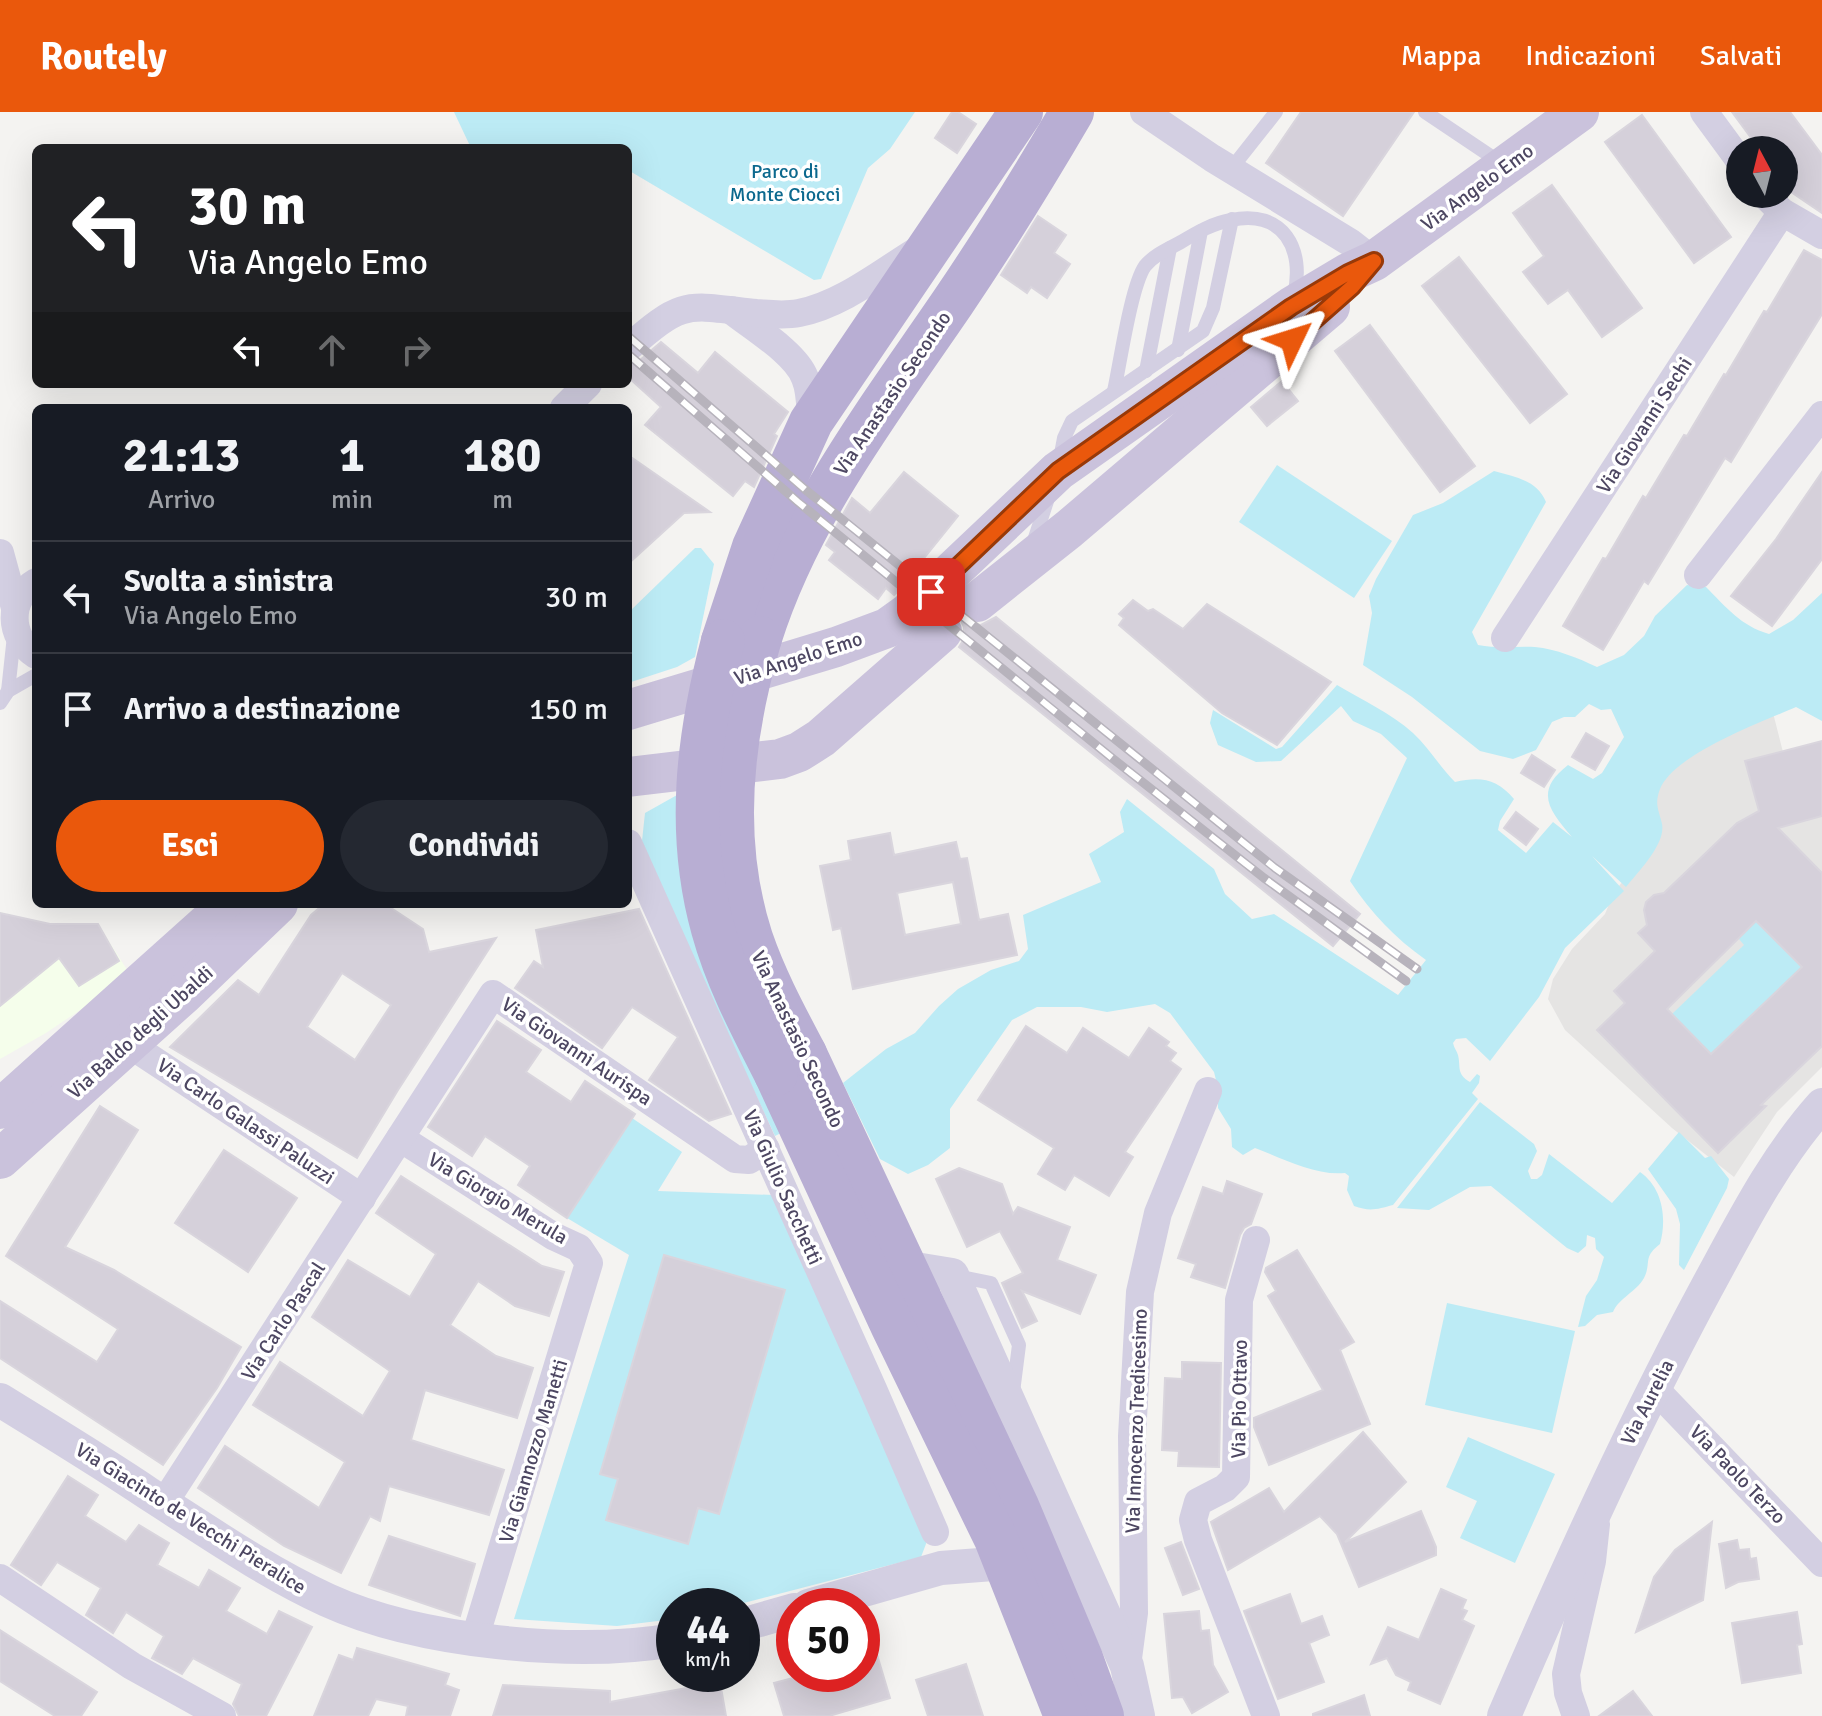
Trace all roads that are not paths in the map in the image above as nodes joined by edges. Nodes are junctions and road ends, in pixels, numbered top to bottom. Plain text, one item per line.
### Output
1 (1021, 112) edge
2 (1072, 112) edge
3 (1144, 112) edge
4 (1276, 112) edge
5 (1425, 112) edge
6 (1579, 112) edge
7 (1704, 112) edge
8 (1726, 142) edge
9 (1505, 166) junction
10 (1231, 169) junction
11 (1770, 208) edge
12 (1781, 208) edge
13 (1232, 219) junction
14 (1201, 231) junction
15 (1822, 235) edge
16 (934, 240) junction
17 (1170, 248) junction
18 (1374, 261) junction
19 (1291, 307) junction
20 (731, 310) junction
21 (632, 345) edge
22 (1178, 350) junction
23 (1146, 371) junction
24 (584, 388) edge
25 (1114, 391) junction
26 (568, 404) edge
27 (1822, 415) edge
28 (811, 422) junction
29 (1058, 471) junction
30 (0, 553) edge
31 (1028, 562) junction
32 (32, 567) edge
33 (1698, 575) dead end
34 (32, 585) edge
35 (15, 619) junction
36 (1505, 638) dead end
37 (742, 640) junction
38 (32, 651) edge
39 (32, 678) edge
40 (4, 697) edge
41 (632, 709) edge
42 (632, 777) edge
43 (632, 852) edge
44 (225, 908) edge
45 (274, 908) edge
46 (84, 1033) junction
47 (129, 1044) junction
48 (790, 1064) junction
49 (0, 1081) edge
50 (1208, 1091) dead end
51 (1822, 1105) edge
52 (0, 1109) edge
53 (400, 1138) junction
54 (766, 1149) junction
55 (0, 1159) edge
56 (362, 1198) junction
57 (1256, 1240) dead end
58 (589, 1263) joint
59 (903, 1267) junction
60 (1653, 1387) junction
61 (0, 1400) edge
62 (1005, 1426) junction
63 (164, 1503) junction
64 (1597, 1503) junction
65 (985, 1517) junction
66 (935, 1532) dead end
67 (1006, 1563) junction
68 (1822, 1563) edge
69 (941, 1568) junction
70 (0, 1578) edge
71 (871, 1588) edge
72 (475, 1638) junction
73 (656, 1642) edge
74 (1127, 1666) junction
75 (222, 1716) edge
76 (1066, 1716) edge
77 (1102, 1716) edge
78 (1138, 1716) edge
79 (1266, 1716) edge
80 (1504, 1716) edge
81 (1576, 1716) edge

1 - 16 main road, Via Anastasio Secondo
2 - 37 main road, Via Anastasio Secondo
3 - 10 street
4 - 10 lane
5 - 9 lane
6 - 9 main road, Via Angelo Emo
7 - 8 street
9 - 18 main road, Via Angelo Emo
10 - 18 street
11 - 36 street, Via Giovanni Sechi
12 - 15 street
13 - 14 lane
13 - 19 lane
13 - 22 lane
14 - 17 lane
14 - 22 lane
16 - 20 street
16 - 28 main road, Via Anastasio Secondo
17 - 23 lane
17 - 25 lane
18 - 19 main road, Via Angelo Emo
18 - 31 main road, Via Angelo Emo
19 - 29 main road, Via Angelo Emo
20 - 21 street
20 - 28 street
22 - 23 lane
23 - 25 lane
24 - 26 street
25 - 29 lane
27 - 33 street
28 - 37 main road, Via Anastasio Secondo
29 - 31 lane
29 - 41 main road, Via Angelo Emo
30 - 32 street
30 - 35 street
31 - 42 main road, Via Angelo Emo
34 - 35 street
35 - 38 street
35 - 40 lane
37 - 48 main road, Via Anastasio Secondo, bridge
39 - 40 lane
43 - 54 street, Via Giulio Sacchetti
44 - 46 main road, Via Baldo degli Ubaldi
45 - 47 main road, Via Baldo degli Ubaldi
46 - 49 street
46 - 52 main road, Via Baldo degli Ubaldi
47 - 55 main road, Via Baldo degli Ubaldi
47 - 56 street, Via Carlo Galassi Paluzzi
48 - 59 main road, Via Anastasio Secondo
48 - 65 main road, Via Anastasio Secondo
50 - 74 street, Via Innocenzo Tredicesimo
51 - 60 street, Via Aurelia
53 - 54 street, Via Giovanni Aurispa
53 - 56 street, Via Carlo Pascal
53 - 58 street, Via Giorgio Merula
54 - 66 street, Via Giulio Sacchetti
56 - 63 street, Via Carlo Pascal
57 - 79 street, Via Pio Ottavo
58 - 72 street, Via Giannozzo Manetti
59 - 62 main road, Via Anastasio Secondo
59 - 62 street, Via Innocenzo Tredicesimo
60 - 64 street, Via Aurelia
60 - 68 street, Via Paolo Terzo
61 - 63 street, Via Giacinto de Vecchi Pieralice
62 - 74 street, Via Innocenzo Tredicesimo
62 - 77 main road, Via Anastasio Secondo
63 - 72 street, Via Giacinto de Vecchi Pieralice
64 - 80 street, Via Aurelia
64 - 81 street
65 - 67 main road, Via Anastasio Secondo
65 - 69 street
67 - 69 street
67 - 76 main road, Via Anastasio Secondo
69 - 71 street
70 - 75 street
72 - 73 street, Via Giacinto de Vecchi Pieralice
74 - 78 street, Via Innocenzo Tredicesimo

